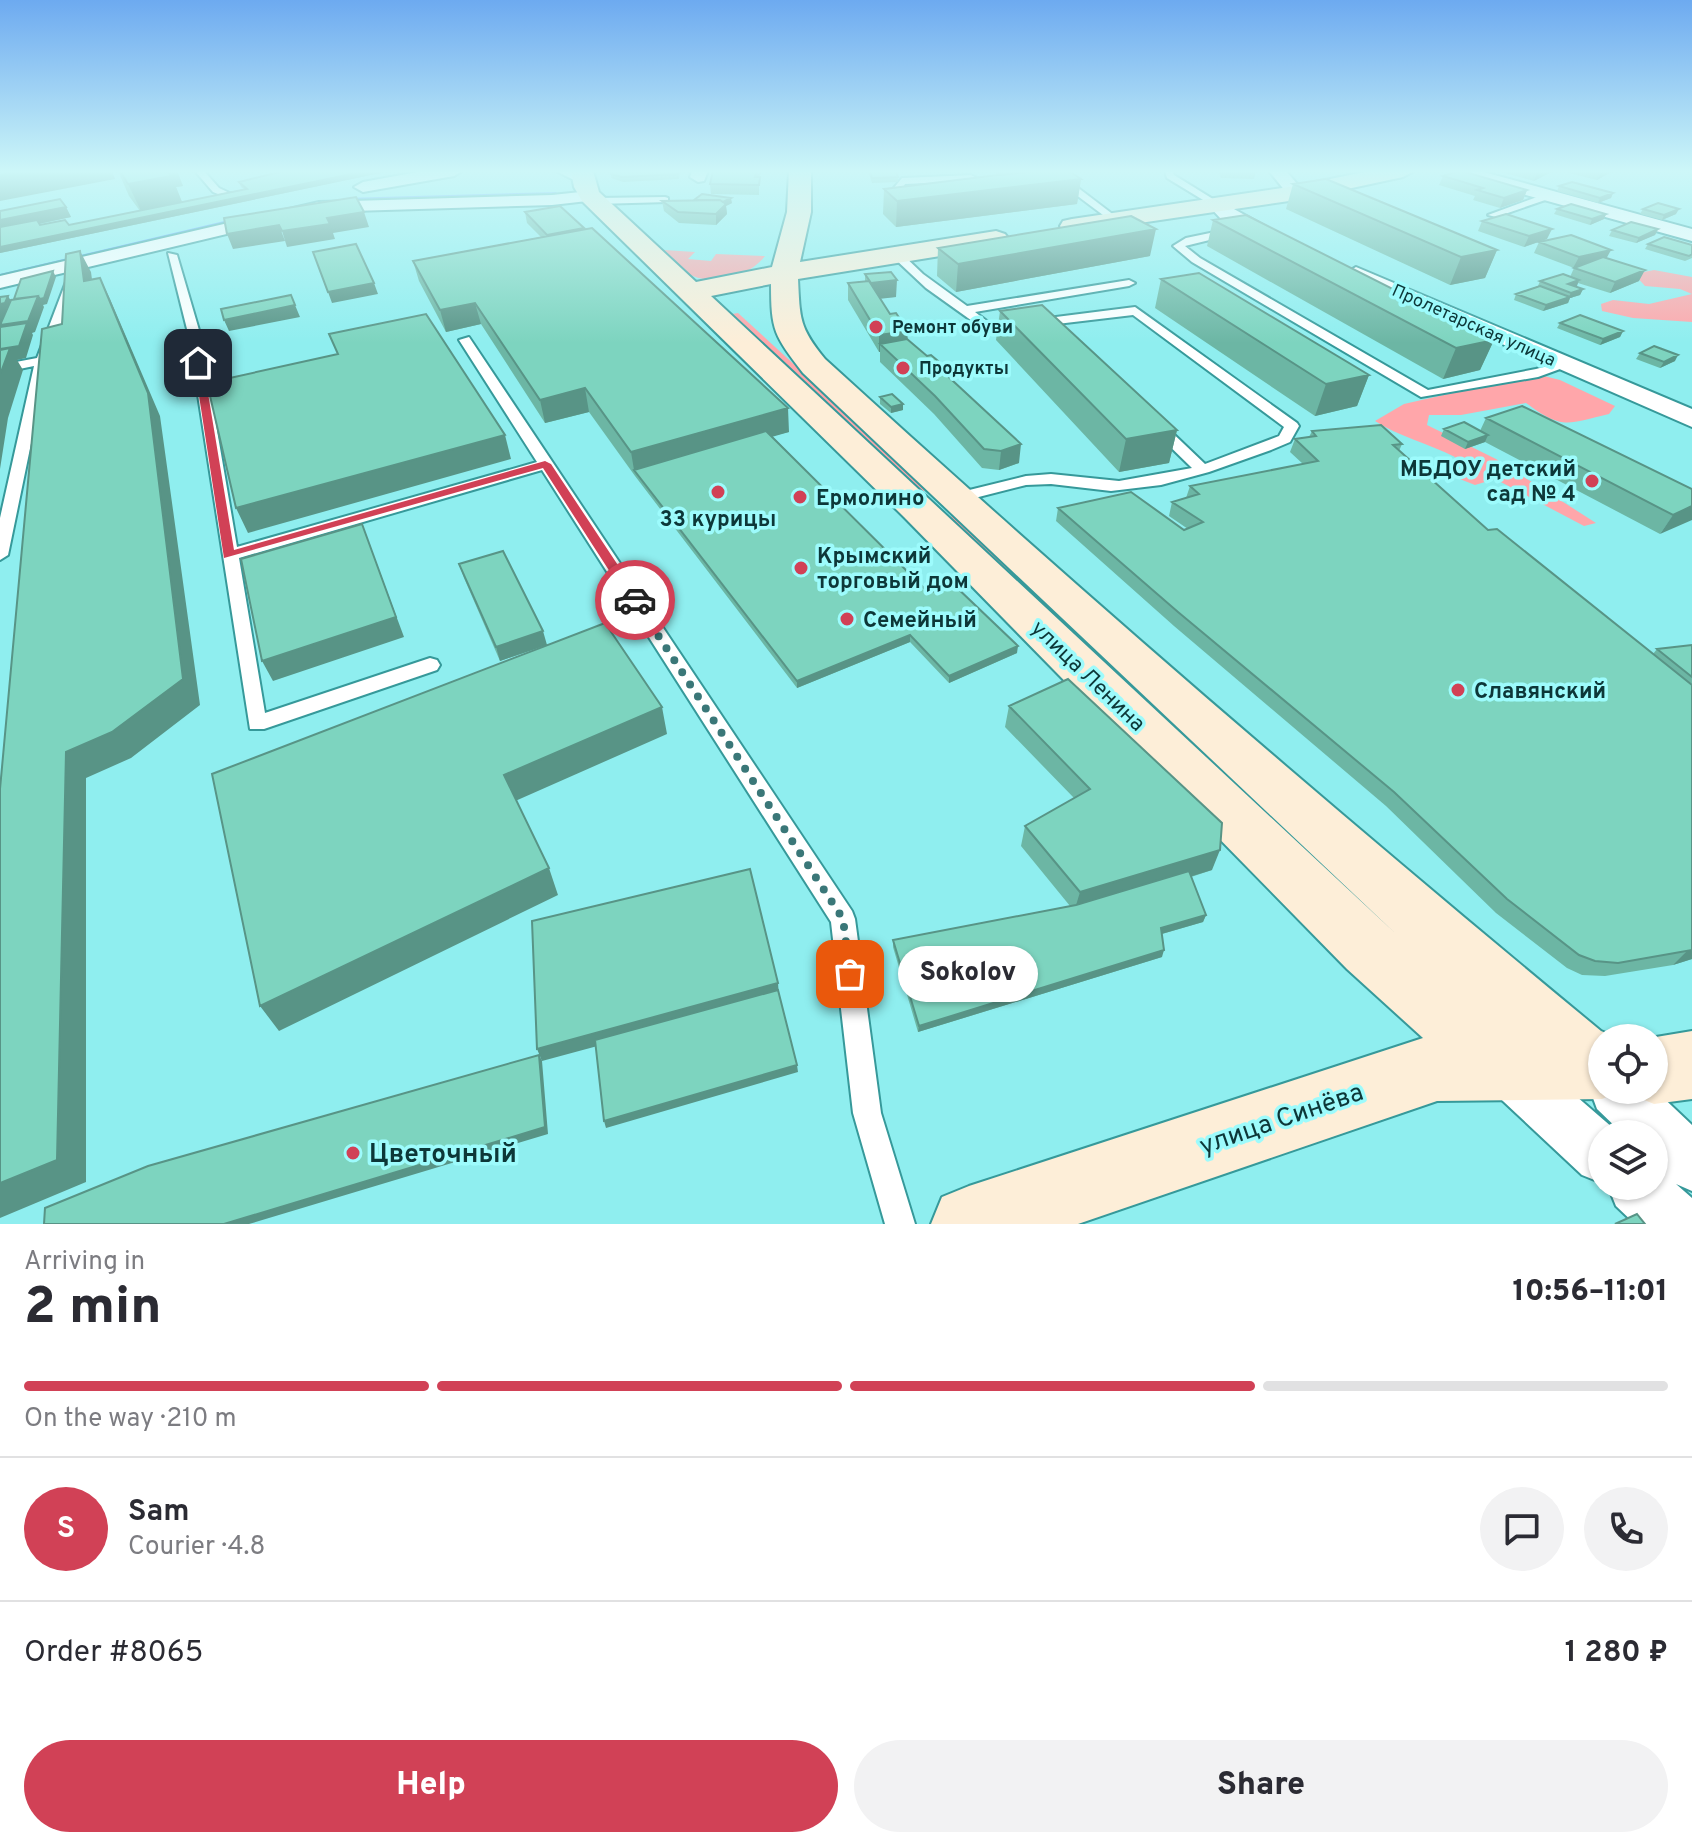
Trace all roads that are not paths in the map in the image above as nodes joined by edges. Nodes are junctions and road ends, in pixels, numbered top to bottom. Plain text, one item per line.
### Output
1 (161, 228) edge
2 (229, 228) edge
3 (622, 228) edge
4 (795, 228) edge
5 (1063, 228) edge
6 (1253, 228) joint
7 (1667, 228) edge
8 (1052, 230) edge
9 (1021, 235) edge
10 (1692, 235) edge
11 (1295, 246) edge
12 (172, 255) dead end
13 (898, 256) junction
14 (85, 262) junction
15 (0, 265) edge
16 (1338, 265) edge
17 (784, 274) junction
18 (0, 282) edge
19 (1129, 283) dead end
20 (691, 291) junction
21 (967, 310) junction
22 (1048, 322) junction
23 (465, 340) edge
24 (1070, 343) edge
25 (42, 361) junction
26 (1565, 365) junction
27 (0, 369) edge
28 (1146, 416) edge
29 (1692, 419) edge
30 (545, 464) junction
31 (1201, 468) junction
32 (955, 498) junction
33 (0, 555) edge
34 (229, 555) junction
35 (430, 665) dead end
36 (1588, 1062) edge
37 (1692, 1065) edge
38 (1504, 1067) junction
39 (1668, 1068) edge
40 (1588, 1073) edge
41 (1632, 1104) edge
42 (1588, 1142) edge
43 (1692, 1163) edge
44 (1651, 1200) edge
45 (900, 1224) edge
46 (969, 1224) edge
47 (1677, 1224) edge

1 - 15 street
2 - 14 street
3 - 20 main road, улица Ленина
4 - 17 main road, улица Ленина
5 - 8 main road
6 - 11 street
6 - 26 lane
7 - 10 street
9 - 13 main road
12 - 34 lane
13 - 17 main road
13 - 21 lane
14 - 18 street
14 - 25 lane
16 - 26 street, Пролетарская улица
17 - 20 main road
17 - 32 main road, улица Ленина
19 - 21 lane
20 - 38 main road, улица Ленина
21 - 22 lane
22 - 24 lane
22 - 31 lane
23 - 30 lane
25 - 27 lane
25 - 33 lane
26 - 29 street, Пролетарская улица
28 - 31 lane
30 - 34 lane
30 - 45 lane
31 - 32 lane
32 - 36 main road, улица Ленина
34 - 35 lane
37 - 39 main road
38 - 40 main road, улица Синёва
38 - 42 street, улица Ленина
38 - 46 main road, улица Синёва
41 - 43 street, улица Ленина
44 - 47 street

